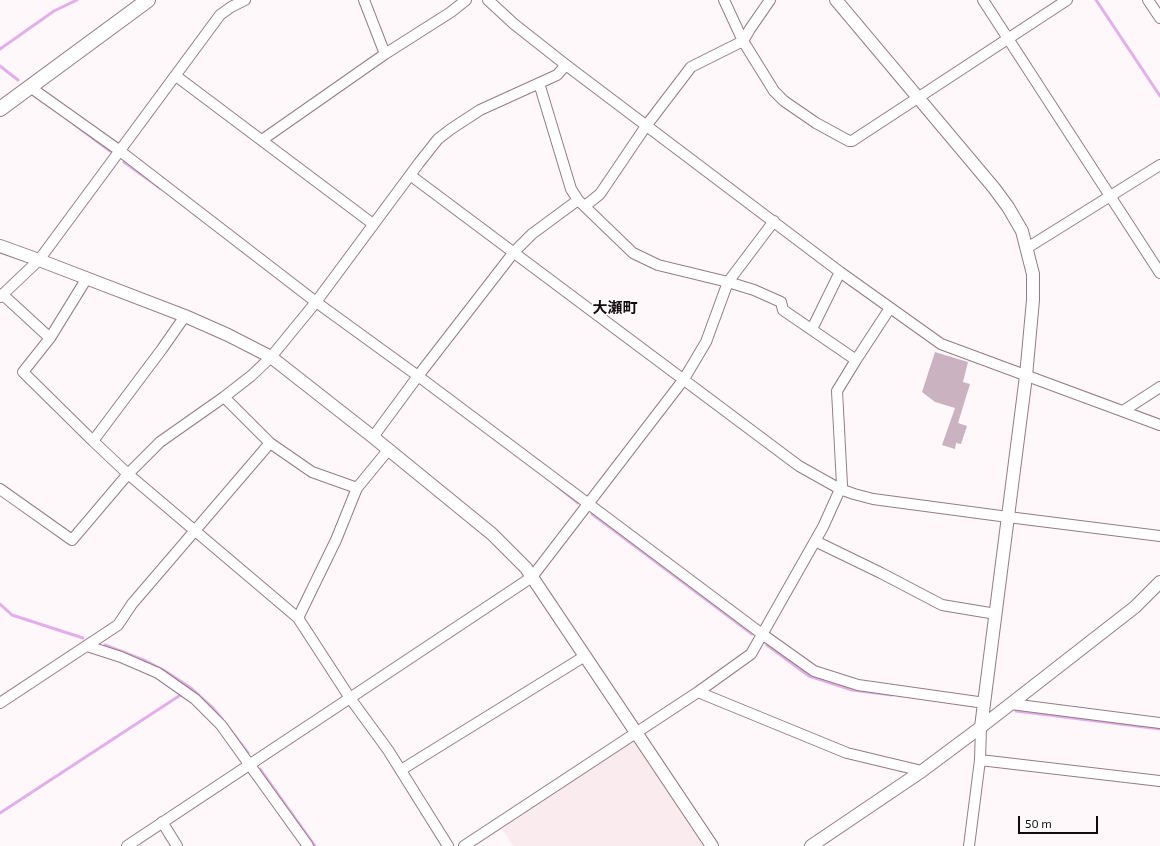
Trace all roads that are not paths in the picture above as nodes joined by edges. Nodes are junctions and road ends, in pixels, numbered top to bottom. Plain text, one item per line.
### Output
1 (148, 0) edge
2 (245, 0) edge
3 (364, 0) edge
4 (466, 0) edge
5 (488, 0) edge
6 (724, 0) edge
7 (770, 0) edge
8 (836, 0) edge
9 (983, 0) edge
10 (1067, 0) edge
11 (1148, 0) edge
12 (1160, 18) edge
13 (1008, 38) junction
14 (743, 41) junction
15 (385, 54) junction
16 (566, 65) junction
17 (176, 76) junction
18 (539, 83) junction
19 (30, 87) junction
20 (918, 97) junction
21 (0, 108) edge
22 (646, 126) junction
23 (262, 140) junction
24 (120, 151) junction
25 (1160, 165) edge
26 (410, 175) junction
27 (1110, 196) junction
28 (582, 203) junction
29 (774, 220) junction
30 (373, 224) junction
31 (0, 246) edge
32 (1027, 248) junction
33 (514, 252) junction
34 (39, 260) junction
35 (840, 272) junction
36 (1160, 273) edge
37 (87, 278) junction
38 (728, 282) junction
39 (1, 295) edge
40 (316, 302) junction
41 (890, 308) junction
42 (185, 316) junction
43 (812, 329) junction
44 (50, 338) junction
45 (271, 357) junction
46 (856, 360) junction
47 (418, 376) junction
48 (1026, 376) junction
49 (684, 379) junction
50 (1160, 388) edge
51 (224, 397) junction
52 (1123, 411) junction
53 (1160, 425) edge
54 (373, 437) junction
55 (93, 441) junction
56 (270, 443) junction
57 (389, 449) junction
58 (128, 474) junction
59 (358, 488) junction
60 (0, 489) edge
61 (840, 489) junction
62 (588, 504) junction
63 (1008, 518) junction
64 (194, 531) junction
65 (1160, 536) edge
66 (815, 541) junction
67 (532, 577) junction
68 (1160, 582) edge
69 (996, 614) junction
70 (298, 618) junction
71 (762, 634) junction
72 (87, 646) junction
73 (584, 656) junction
74 (698, 692) junction
75 (350, 698) junction
76 (0, 703) edge
77 (985, 703) junction
78 (1011, 704) junction
79 (1160, 723) edge
80 (982, 727) junction
81 (636, 732) junction
82 (980, 760) junction
83 (249, 764) junction
84 (401, 770) junction
85 (922, 771) junction
86 (1160, 781) edge
87 (162, 822) junction
88 (127, 846) edge
89 (177, 846) edge
90 (308, 846) edge
91 (448, 846) edge
92 (464, 846) edge
93 (712, 846) edge
94 (811, 846) edge
95 (969, 846) edge

1 - 19 main road
2 - 17 street
3 - 15 street
4 - 15 street
5 - 16 street
6 - 14 street
7 - 14 street
8 - 20 street
9 - 13 street
10 - 13 street
11 - 12 street
13 - 20 street
13 - 27 street
14 - 20 street
14 - 22 street
15 - 23 street
16 - 18 street
16 - 22 street
17 - 23 street
17 - 24 street
18 - 26 street
18 - 28 street
19 - 21 main road
19 - 24 street
20 - 32 street
22 - 28 street
22 - 29 street
23 - 30 street
24 - 34 street
24 - 40 street
25 - 27 street
26 - 30 street
26 - 33 street
27 - 32 street
27 - 36 street
28 - 33 street
28 - 38 street
29 - 35 street
29 - 38 street
30 - 40 street
31 - 34 street
32 - 48 street
33 - 47 street
33 - 49 street
34 - 37 street
34 - 39 street
35 - 41 street
35 - 43 street
37 - 42 street
37 - 44 street
38 - 43 street
38 - 49 street
39 - 44 street
40 - 45 street
40 - 47 street
41 - 46 street
41 - 48 street
42 - 45 street
42 - 55 street
43 - 46 street
44 - 55 street
45 - 51 street
45 - 54 street
46 - 61 street
47 - 54 street
47 - 62 street
48 - 52 street
48 - 63 street
49 - 61 street
49 - 62 street
50 - 52 street
51 - 56 street
51 - 58 street
52 - 53 street
54 - 57 street
55 - 58 street
56 - 59 street
56 - 64 street
57 - 59 street
57 - 67 street
58 - 60 street
58 - 64 street
59 - 70 street
61 - 63 street
61 - 66 street
62 - 67 street
62 - 71 street
63 - 65 street
63 - 69 street
64 - 70 street
64 - 72 street
66 - 69 street
66 - 71 street
67 - 73 street
67 - 75 street
68 - 78 street
69 - 77 street
70 - 75 street
71 - 74 street
71 - 77 street
72 - 76 street
72 - 83 street
73 - 81 street
73 - 84 street
74 - 81 street
74 - 85 street
75 - 83 street
75 - 84 street
77 - 80 street
78 - 79 street
78 - 80 street
80 - 82 street
80 - 85 street
81 - 92 street
81 - 93 street
82 - 86 street
82 - 95 street
83 - 87 street
83 - 90 street
84 - 91 street
85 - 94 street
87 - 88 street
87 - 89 street

